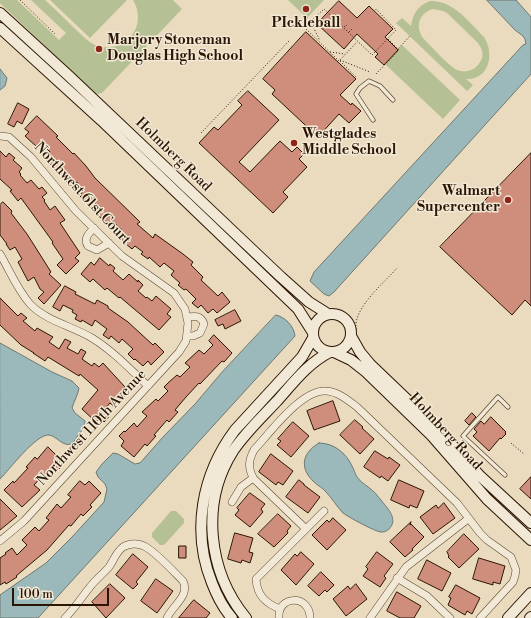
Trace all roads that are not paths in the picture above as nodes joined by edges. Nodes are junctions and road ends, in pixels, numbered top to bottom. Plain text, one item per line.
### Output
1 (0, 13) edge
2 (0, 28) edge
3 (393, 100) dead end
4 (374, 120) dead end
5 (1, 135) edge
6 (94, 228) junction
7 (109, 243) junction
8 (0, 254) edge
9 (328, 314) junction
10 (187, 320) junction
11 (313, 334) junction
12 (354, 334) junction
13 (187, 336) junction
14 (332, 352) junction
15 (148, 386) junction
16 (508, 407) dead end
17 (505, 474) dead end
18 (253, 478) junction
19 (232, 502) dead end
20 (324, 511) dead end
21 (468, 518) junction
22 (531, 523) edge
23 (306, 528) junction
24 (531, 540) edge
25 (0, 541) edge
26 (397, 578) junction
27 (531, 594) edge
28 (280, 609) junction
29 (65, 618) edge
30 (167, 618) edge
31 (232, 618) edge
32 (246, 618) edge
33 (279, 618) edge
34 (310, 618) edge
35 (370, 618) edge
36 (450, 618) edge
37 (480, 618) edge
38 (508, 618) edge

1 - 9 street, Holmberg Road
2 - 11 street, Holmberg Road
3 - 4 lane
5 - 6 street, Northwest 61st Court
6 - 7 street, Northwest 61st Court
6 - 7 street
7 - 10 street, Northwest 61st Court
8 - 15 street
9 - 11 street
9 - 12 street
10 - 13 street, Northwest 110th Avenue
10 - 13 street
11 - 14 street
11 - 31 street
12 - 14 street
12 - 22 street, Holmberg Road
13 - 15 street, Northwest 110th Avenue
14 - 24 street, Holmberg Road
14 - 32 street
15 - 25 street, Northwest 110th Avenue
16 - 17 lane
18 - 19 street
18 - 21 street
18 - 23 street
20 - 23 street
21 - 26 street
21 - 37 street
23 - 28 street
26 - 35 street
26 - 36 street
27 - 38 street
28 - 33 street
28 - 34 street
29 - 30 street

